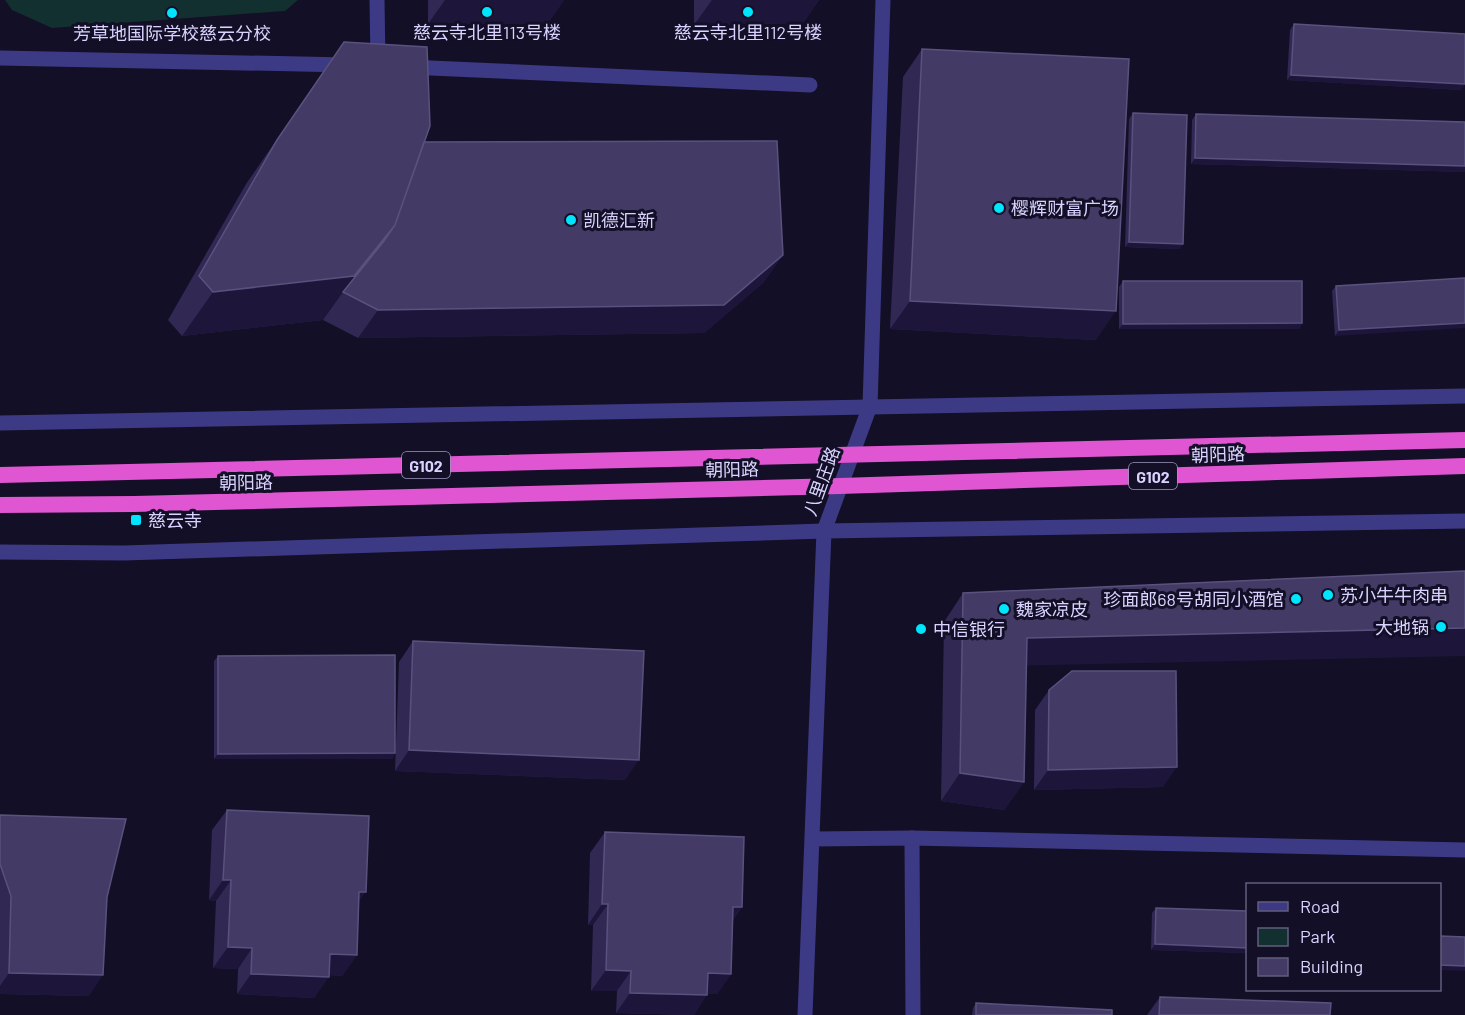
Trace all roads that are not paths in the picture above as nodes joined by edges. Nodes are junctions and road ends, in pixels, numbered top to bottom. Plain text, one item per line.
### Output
1 (377, 0) edge
2 (883, 0) edge
3 (0, 58) edge
4 (378, 66) junction
5 (810, 85) dead end
6 (1465, 396) edge
7 (870, 406) junction
8 (0, 423) edge
9 (1465, 440) edge
10 (852, 454) junction
11 (1465, 466) edge
12 (0, 475) edge
13 (840, 486) junction
14 (0, 505) edge
15 (1465, 521) edge
16 (824, 531) junction
17 (0, 552) edge
18 (912, 838) junction
19 (812, 839) junction
20 (1465, 850) edge
21 (805, 1015) edge
22 (913, 1015) edge

1 - 4 street
2 - 7 street, 八里庄路
3 - 4 street
4 - 5 street
6 - 7 street
7 - 8 street
7 - 10 street, 八里庄路
9 - 10 highway, 朝阳路 / G102
10 - 12 highway, 朝阳路 / G102
10 - 13 street, 八里庄路
11 - 13 highway, 朝阳路 / G102
13 - 14 highway, 朝阳路 / G102
13 - 16 street, 八里庄路
15 - 16 street
16 - 17 street
16 - 19 street, 八里庄路
18 - 19 street
18 - 20 street
18 - 22 street
19 - 21 street, 八里庄路

